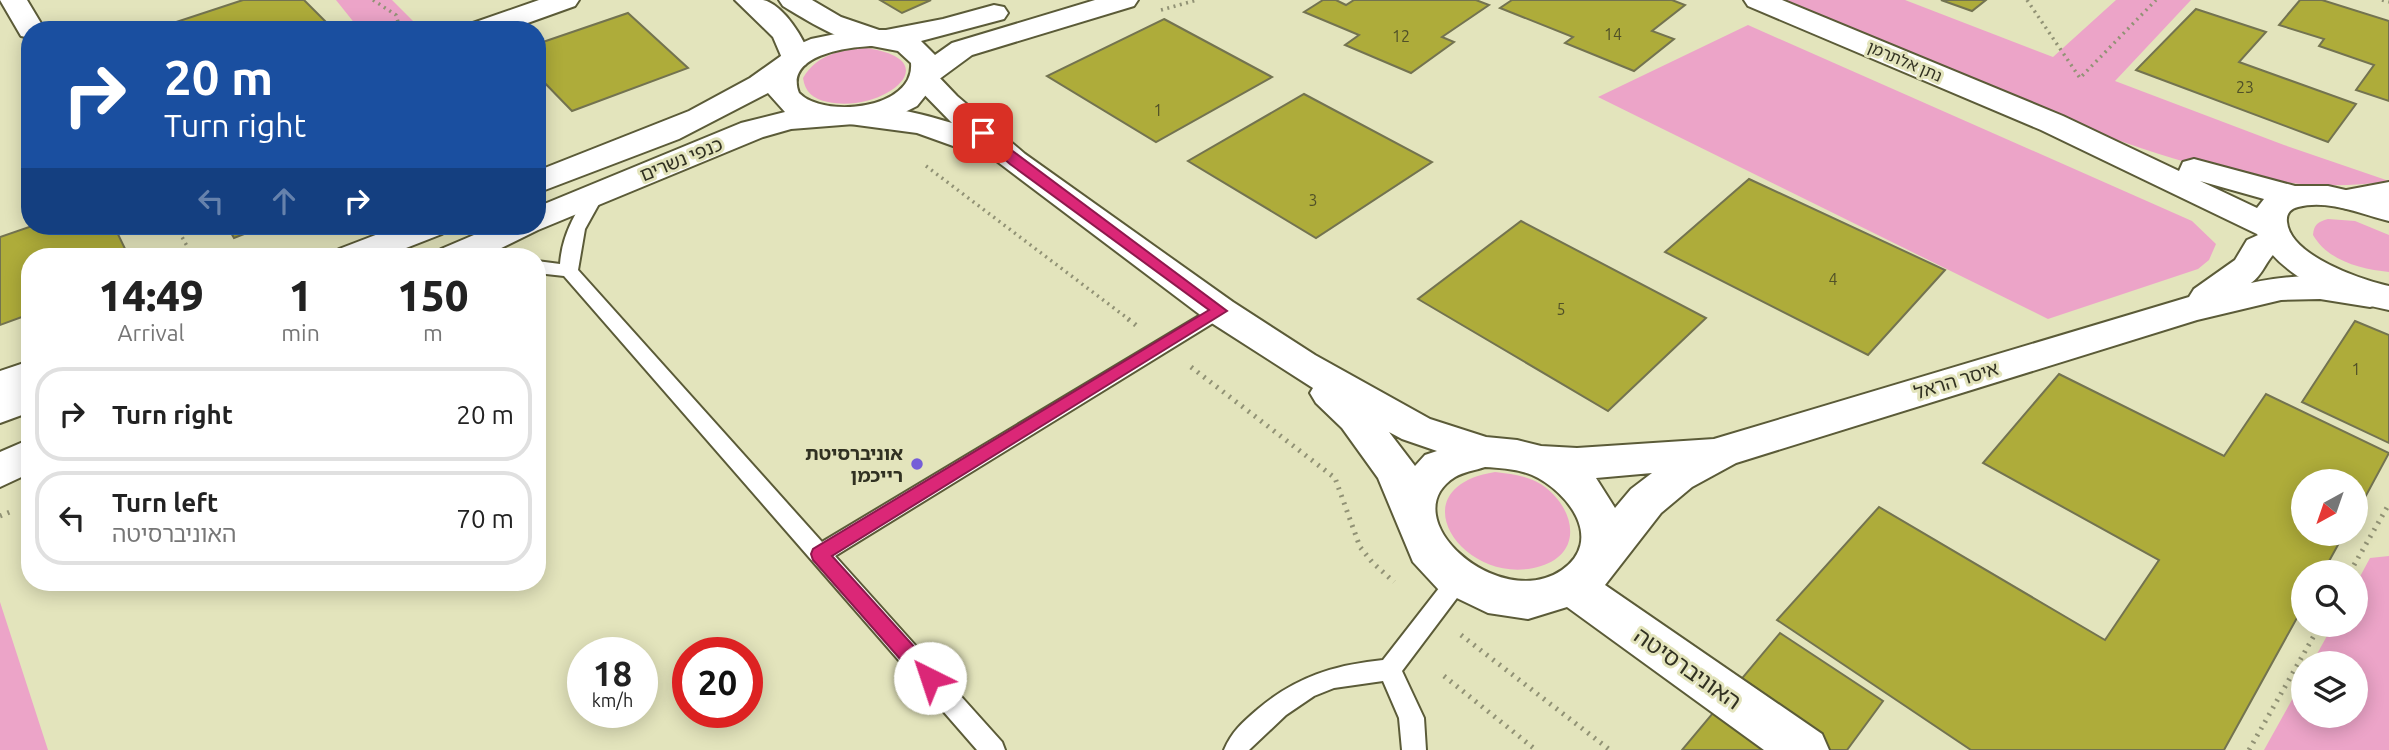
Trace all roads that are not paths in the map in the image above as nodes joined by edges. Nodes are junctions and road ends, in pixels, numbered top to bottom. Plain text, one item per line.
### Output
1 (13, 0) edge
2 (565, 0) edge
3 (749, 0) edge
4 (793, 0) edge
5 (1036, 0) edge
6 (1124, 0) edge
7 (1758, 0) edge
8 (26, 21) edge
9 (506, 21) edge
10 (879, 38) junction
11 (792, 62) junction
12 (926, 78) junction
13 (841, 116) junction
14 (2052, 123) junction
15 (1014, 161) junction
16 (546, 179) edge
17 (2389, 192) edge
18 (597, 193) junction
19 (2295, 197) junction
20 (2348, 199) junction
21 (2389, 211) edge
22 (546, 216) edge
23 (2273, 232) junction
24 (407, 235) edge
25 (503, 235) edge
26 (374, 248) edge
27 (474, 248) edge
28 (546, 268) edge
29 (569, 271) junction
30 (2384, 297) edge
31 (2191, 309) junction
32 (1220, 311) junction
33 (1301, 364) junction
34 (21, 378) edge
35 (0, 386) edge
36 (21, 400) edge
37 (0, 409) edge
38 (21, 451) edge
39 (1485, 452) junction
40 (1722, 452) junction
41 (0, 459) edge
42 (21, 459) edge
43 (1540, 461) junction
44 (0, 471) edge
45 (1414, 517) junction
46 (820, 554) junction
47 (1586, 573) junction
48 (1458, 580) junction
49 (1389, 670) junction
50 (993, 750) edge
51 (1236, 750) edge
52 (1414, 750) edge
53 (1804, 750) edge

1 - 8 street
2 - 9 street
3 - 11 street
4 - 10 street
5 - 10 street
6 - 12 street
7 - 14 street, נתן אלתרמן
10 - 11 street, כנפי נשרים
10 - 12 street
11 - 13 street
11 - 16 street, כנפי נשרים
12 - 13 street
12 - 15 street
13 - 15 street
13 - 18 street, כנפי נשרים
14 - 19 street, נתן אלתרמן
14 - 23 street, נתן אלתרמן
15 - 32 street
17 - 20 street
18 - 22 street, כנפי נשרים
18 - 29 lane
19 - 20 street, נתן אלתרמן
19 - 23 street, איסר הראל
20 - 21 street
23 - 30 street, נתן אלתרמן
23 - 31 street, איסר הראל
24 - 26 street
25 - 27 street
28 - 29 lane
29 - 46 lane
30 - 31 street, איסר הראל
31 - 40 street, איסר הראל
32 - 33 street
32 - 46 lane
33 - 39 street
33 - 45 street
34 - 35 street
36 - 37 street
38 - 41 street
39 - 43 street
39 - 45 street
40 - 43 street, איסר הראל
40 - 47 street, איסר הראל
42 - 44 street
43 - 47 street
45 - 48 street
46 - 50 lane
47 - 48 street
47 - 53 street, האוניברסיטה
48 - 49 lane
49 - 51 lane
49 - 52 lane

